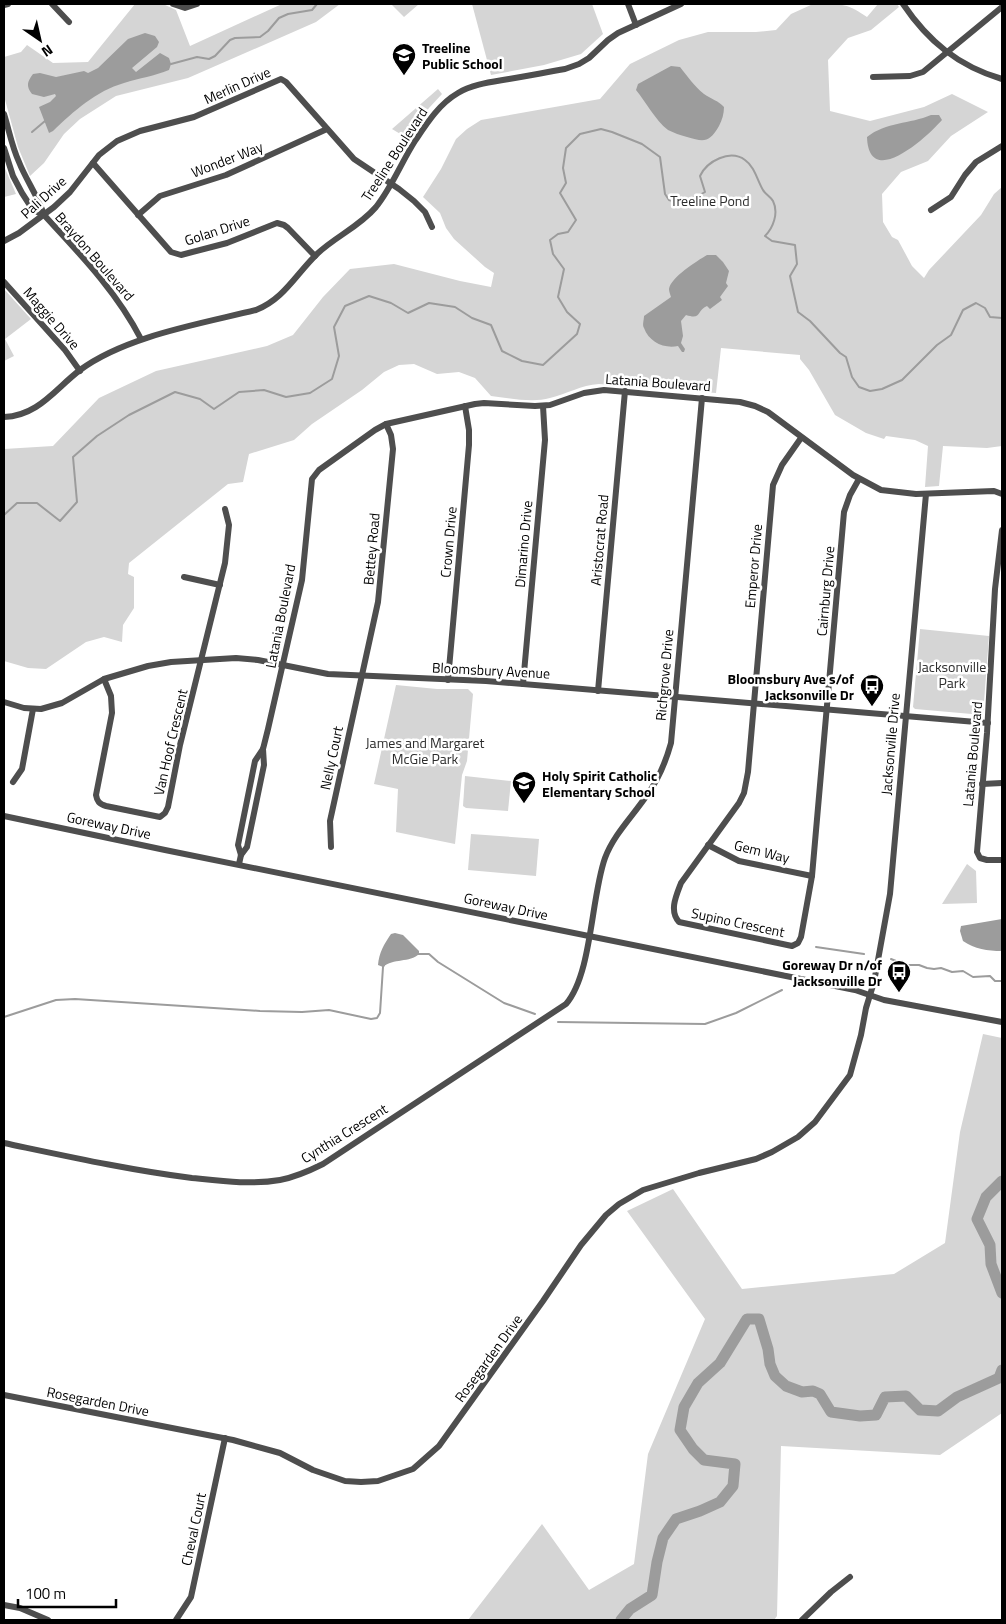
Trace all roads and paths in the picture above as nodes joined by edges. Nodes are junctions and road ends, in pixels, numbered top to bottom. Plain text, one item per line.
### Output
1 (8, 4) edge
2 (52, 4) edge
3 (172, 4) edge
4 (197, 4) edge
5 (628, 4) edge
6 (680, 4) edge
7 (903, 4) edge
8 (4, 6) edge
9 (1002, 7) edge
10 (69, 22) dead end
11 (636, 25) junction
12 (947, 52) junction
13 (873, 78) dead end
14 (1002, 79) edge
15 (4, 114) edge
16 (327, 129) junction
17 (1002, 146) edge
18 (4, 148) edge
19 (93, 163) junction
20 (391, 184) junction
21 (931, 210) dead end
22 (138, 214) junction
23 (44, 215) junction
24 (432, 227) dead end
25 (4, 241) edge
26 (315, 256) junction
27 (4, 282) edge
28 (141, 339) junction
29 (80, 371) junction
30 (625, 391) junction
31 (702, 398) junction
32 (465, 406) junction
33 (543, 406) junction
34 (4, 417) edge
35 (386, 424) junction
36 (801, 438) junction
37 (859, 479) junction
38 (926, 494) junction
39 (1002, 494) edge
40 (225, 509) dead end
41 (1002, 530) edge
42 (184, 577) dead end
43 (220, 585) junction
44 (999, 589) edge
45 (202, 659) junction
46 (283, 665) junction
47 (362, 676) junction
48 (104, 679) junction
49 (448, 680) junction
50 (523, 684) junction
51 (598, 691) junction
52 (675, 697) junction
53 (4, 702) edge
54 (754, 704) junction
55 (33, 709) junction
56 (827, 710) junction
57 (905, 716) junction
58 (988, 723) junction
59 (263, 749) junction
60 (13, 782) dead end
61 (1002, 783) edge
62 (982, 784) junction
63 (4, 816) edge
64 (708, 845) junction
65 (331, 847) dead end
66 (241, 855) junction
67 (1002, 860) edge
68 (239, 864) junction
69 (812, 876) junction
70 (589, 935) junction
71 (870, 995) junction
72 (1002, 1022) edge
73 (4, 1143) edge
74 (4, 1395) edge
75 (225, 1438) junction
76 (850, 1577) dead end
77 (4, 1605) edge
78 (48, 1620) edge
79 (176, 1620) edge
80 (802, 1620) edge

1 - 8 street
2 - 10 street
3 - 4 street
5 - 11 street
6 - 11 street, Treeline Boulevard
7 - 12 street
9 - 12 street
11 - 20 street, Treeline Boulevard
12 - 13 street
12 - 14 street
15 - 23 street, Braydon Boulevard
16 - 19 street, Merlin Drive
16 - 20 street, Merlin Drive
16 - 22 street, Wonder Way
17 - 21 street
18 - 23 street, Braydon Boulevard
19 - 22 street, Golan Drive
19 - 23 street, Pali Drive
20 - 24 street, Merlin Drive
20 - 26 street, Treeline Boulevard
22 - 26 street, Golan Drive
23 - 25 street, Pali Drive
23 - 28 street, Braydon Boulevard
26 - 28 street, Treeline Boulevard
27 - 29 street, Maggie Drive
28 - 29 street, Treeline Boulevard
29 - 34 street, Treeline Boulevard
30 - 31 street, Latania Boulevard
30 - 33 street, Latania Boulevard
30 - 51 street, Aristocrat Road
31 - 36 street, Latania Boulevard
31 - 52 street, Richgrove Drive
32 - 33 street, Latania Boulevard
32 - 35 street, Latania Boulevard
32 - 49 street, Crown Drive
33 - 50 street, Dimarino Drive
35 - 46 street, Latania Boulevard
35 - 47 street, Bettey Road
36 - 37 street, Latania Boulevard
36 - 54 street, Emperor Drive
37 - 38 street, Latania Boulevard
37 - 56 street, Cairnburg Drive
38 - 39 street, Latania Boulevard
38 - 57 street, Jacksonville Drive
40 - 43 street
41 - 44 street, Latania Boulevard
42 - 43 street
43 - 45 street
44 - 58 street, Latania Boulevard
45 - 46 street, Bloomsbury Avenue
45 - 48 street, Bloomsbury Avenue
45 - 48 street, Van Hoof Crescent
46 - 47 street, Bloomsbury Avenue
46 - 59 street, Latania Boulevard
47 - 49 street, Bloomsbury Avenue
47 - 65 street, Nelly Court
48 - 55 street, Bloomsbury Avenue
49 - 50 street, Bloomsbury Avenue
50 - 51 street, Bloomsbury Avenue
51 - 52 street, Bloomsbury Avenue
52 - 54 street, Bloomsbury Avenue
52 - 70 street, Richgrove Drive
53 - 55 street, Bloomsbury Avenue
54 - 56 street, Bloomsbury Avenue
54 - 64 street, Supino Crescent
55 - 60 street
56 - 57 street, Bloomsbury Avenue
56 - 69 street, Supino Crescent
57 - 58 street, Bloomsbury Avenue
57 - 71 street, Jacksonville Drive
58 - 62 street, Latania Boulevard
59 - 66 street, Latania Boulevard
59 - 66 street, Latania Boulevard
61 - 62 street
62 - 67 street, Latania Boulevard
63 - 68 street, Goreway Drive
64 - 69 street, Gem Way
64 - 69 street, Supino Crescent
66 - 68 street, Latania Boulevard
68 - 70 street, Goreway Drive
70 - 71 street, Goreway Drive
70 - 73 street, Cynthia Crescent
71 - 72 street, Goreway Drive
71 - 75 street, Rosegarden Drive
74 - 75 street, Rosegarden Drive
75 - 79 street, Cheval Court
76 - 80 street
77 - 78 street

